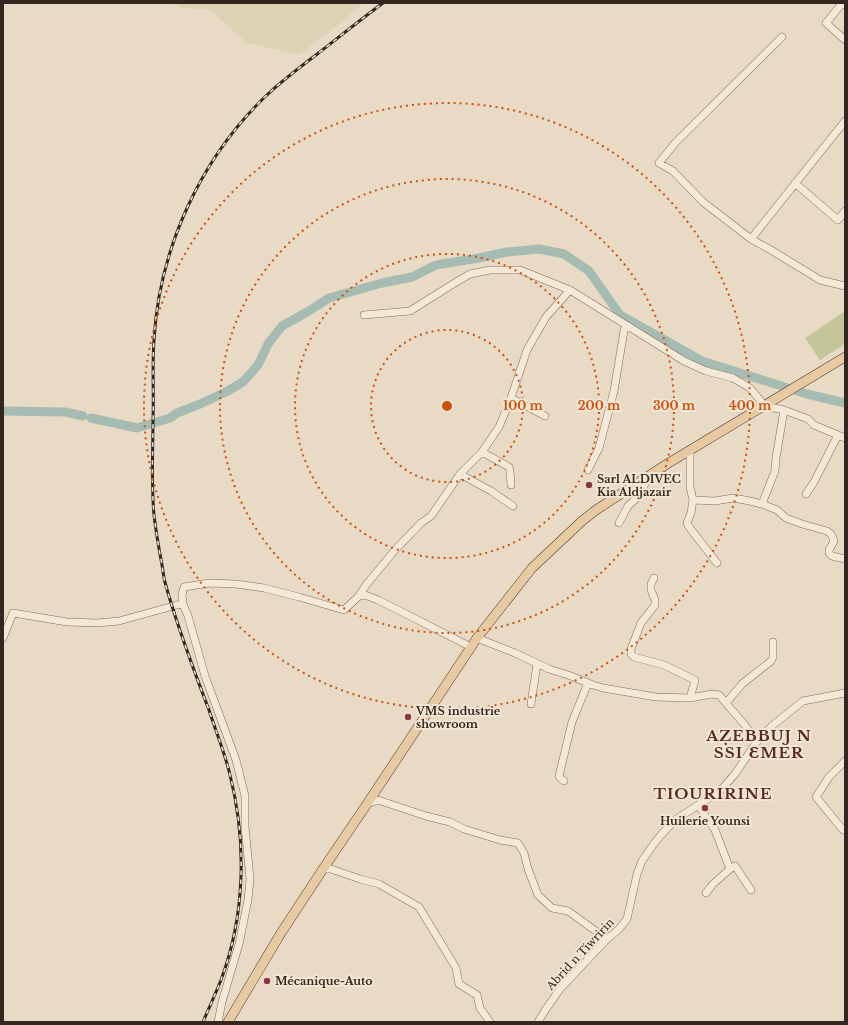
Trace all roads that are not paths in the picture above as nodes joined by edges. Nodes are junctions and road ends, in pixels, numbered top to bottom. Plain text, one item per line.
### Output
1 (845, 3) edge
2 (782, 36) dead end
3 (845, 40) edge
4 (845, 121) edge
5 (795, 183) junction
6 (845, 211) edge
7 (751, 238) junction
8 (845, 286) edge
9 (570, 290) junction
10 (364, 315) dead end
11 (625, 325) junction
12 (845, 357) edge
13 (511, 398) junction
14 (765, 406) junction
15 (784, 410) junction
16 (545, 416) dead end
17 (842, 437) edge
18 (690, 451) junction
19 (482, 452) junction
20 (588, 470) dead end
21 (460, 474) junction
22 (648, 477) junction
23 (511, 485) dead end
24 (806, 494) dead end
25 (693, 500) junction
26 (762, 504) junction
27 (513, 506) dead end
28 (619, 523) dead end
29 (845, 559) edge
30 (717, 563) dead end
31 (654, 578) dead end
32 (359, 596) junction
33 (183, 604) junction
34 (3, 638) edge
35 (477, 638) junction
36 (773, 642) dead end
37 (472, 647) junction
38 (537, 664) junction
39 (588, 683) junction
40 (845, 693) edge
41 (690, 698) junction
42 (726, 703) junction
43 (531, 704) dead end
44 (756, 742) junction
45 (845, 761) edge
46 (564, 781) dead end
47 (367, 804) junction
48 (698, 806) junction
49 (844, 830) dead end
50 (323, 869) junction
51 (730, 869) junction
52 (751, 890) dead end
53 (706, 893) dead end
54 (605, 941) junction
55 (218, 1022) edge
56 (228, 1022) edge
57 (490, 1022) edge
58 (538, 1022) edge

1 - 3 street
2 - 7 street
4 - 5 street
5 - 6 street
5 - 7 street
7 - 8 street
9 - 10 street
9 - 11 street
9 - 13 street
11 - 14 street
11 - 20 street
12 - 14 main road
13 - 16 street
13 - 19 street
14 - 15 street
14 - 18 main road
15 - 17 street
15 - 26 street
17 - 24 street
18 - 22 main road
18 - 25 street
19 - 21 street
19 - 23 street
21 - 27 street
21 - 32 street
22 - 28 street
22 - 35 main road
25 - 26 street
25 - 30 street
26 - 29 street
31 - 41 street
32 - 33 street
32 - 37 street
33 - 34 street
33 - 55 street
35 - 37 main road
35 - 38 street
36 - 42 street
37 - 47 main road
38 - 39 street
38 - 43 street
39 - 41 street
39 - 46 street
40 - 44 street, Abrid n Tiwririn
41 - 42 street
42 - 44 street
44 - 48 street, Abrid n Tiwririn
45 - 49 street
47 - 50 main road
47 - 54 street
48 - 51 street
48 - 54 street, Abrid n Tiwririn
50 - 56 main road
50 - 57 street
51 - 52 street
51 - 53 street
54 - 58 street, Abrid n Tiwririn

